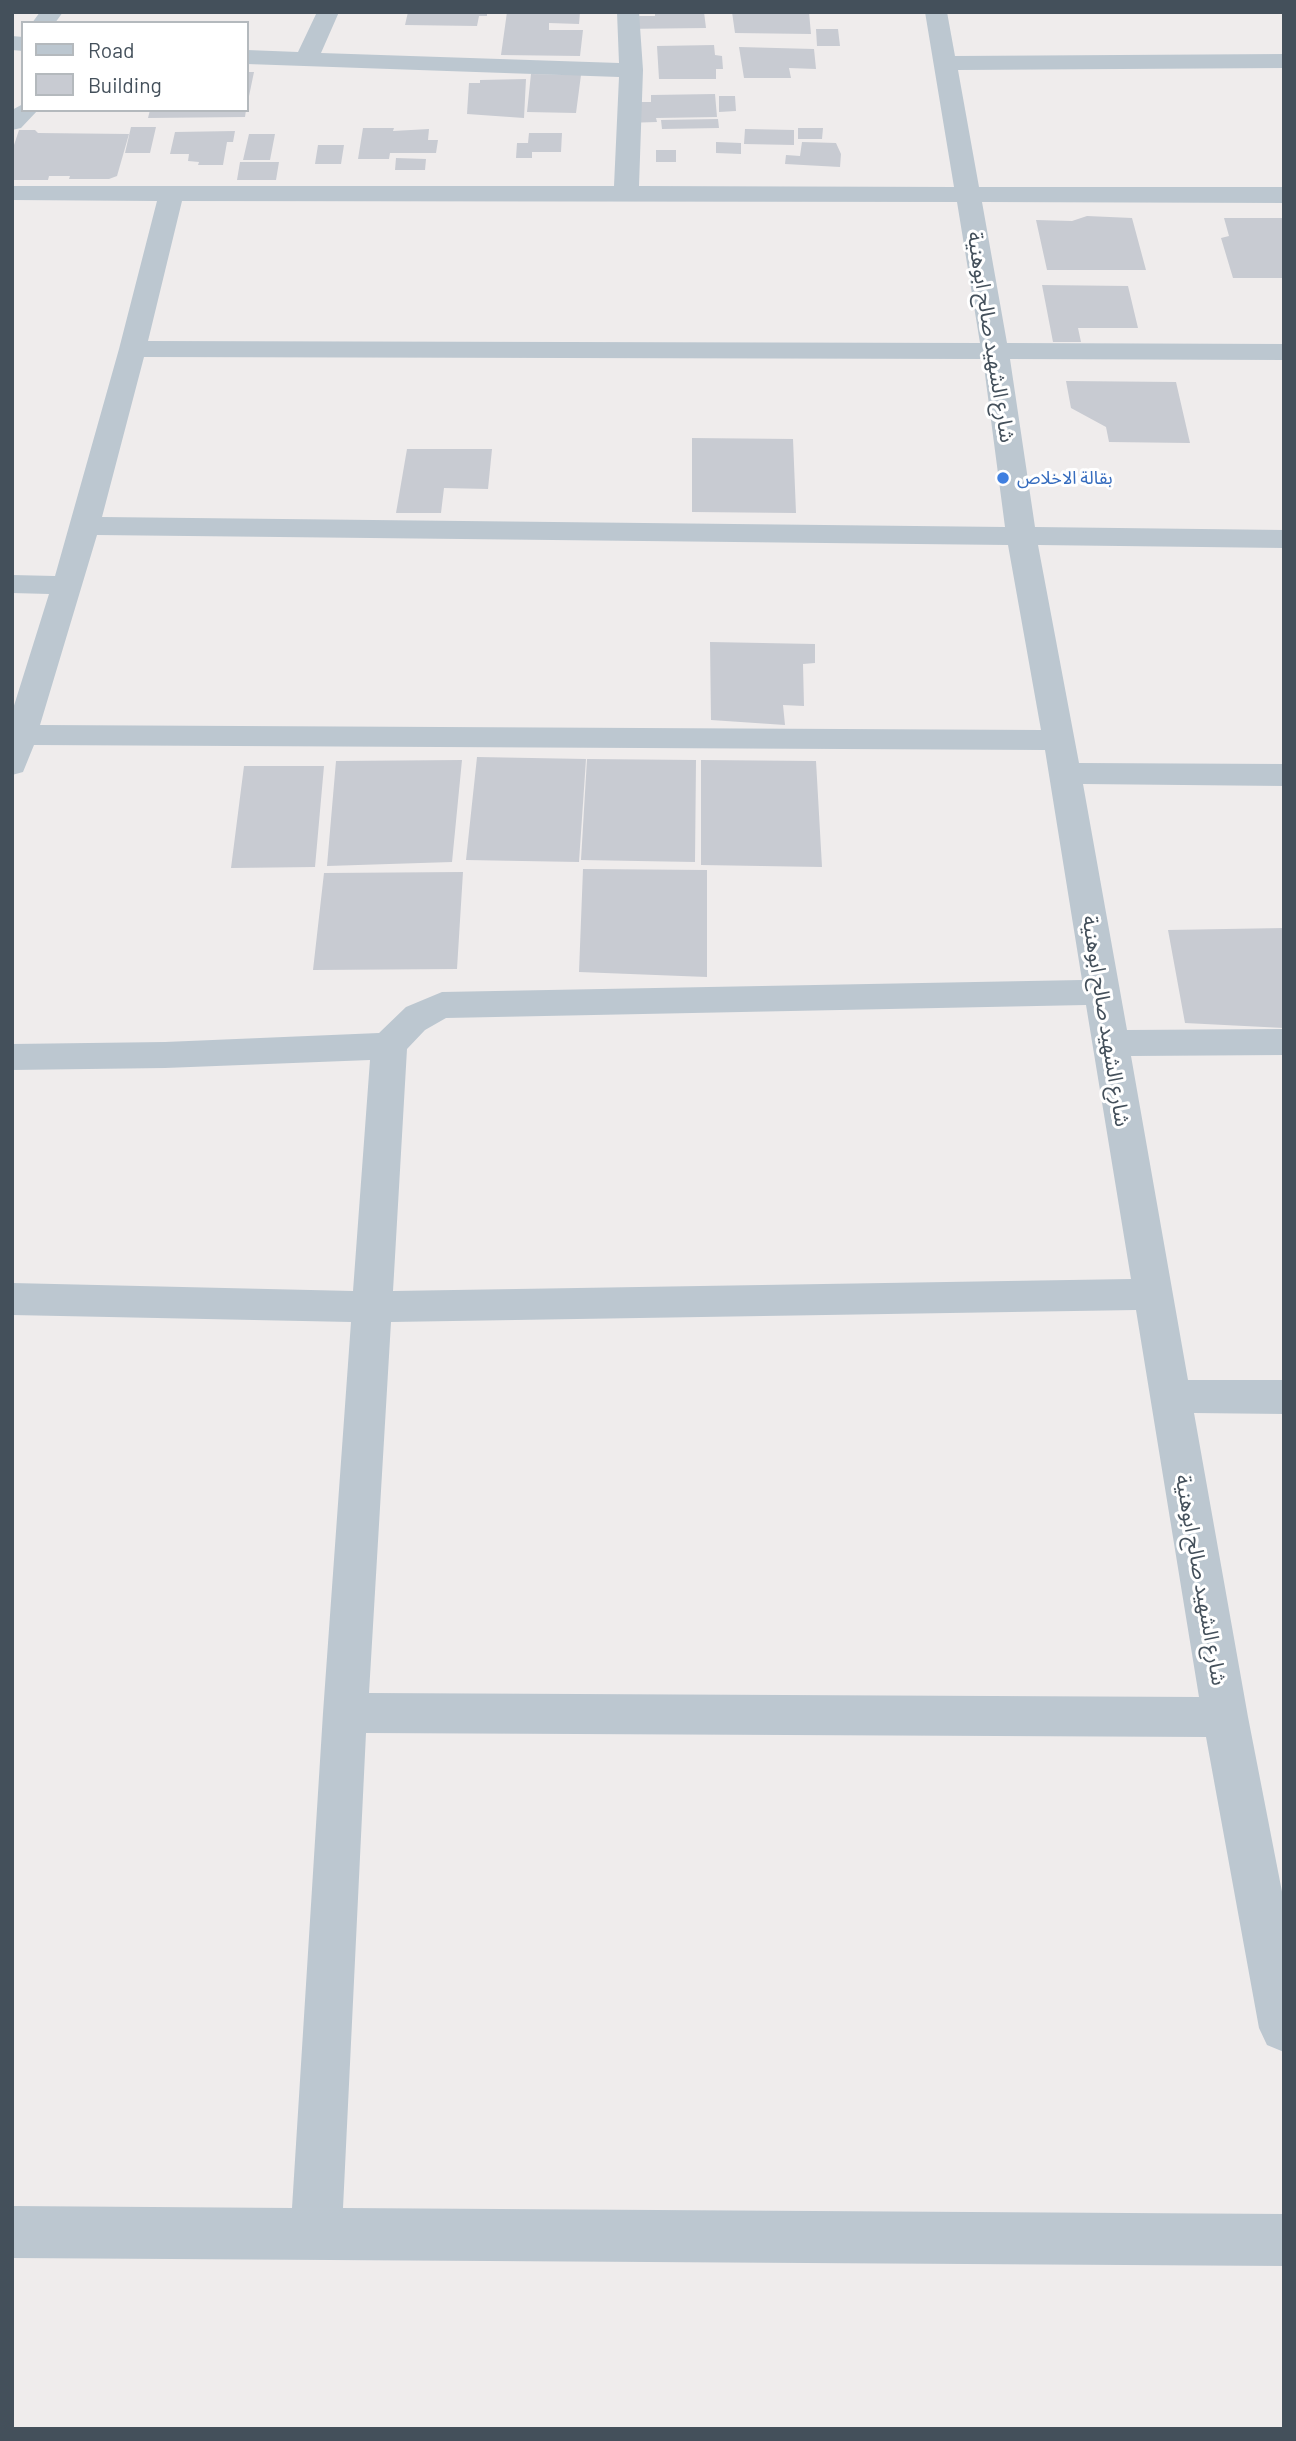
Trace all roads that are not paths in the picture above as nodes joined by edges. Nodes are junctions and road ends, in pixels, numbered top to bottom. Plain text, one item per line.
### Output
1 (328, 12) edge
2 (628, 12) edge
3 (936, 12) edge
4 (248, 57) edge
5 (306, 60) junction
6 (1284, 61) edge
7 (943, 63) junction
8 (631, 71) junction
9 (12, 193) edge
10 (626, 194) junction
11 (968, 194) junction
12 (171, 195) junction
13 (1284, 195) edge
14 (134, 349) junction
15 (995, 350) junction
16 (1284, 352) edge
17 (85, 526) junction
18 (1021, 535) junction
19 (1284, 539) edge
20 (12, 584) edge
21 (68, 585) junction
22 (17, 750) edge
23 (1062, 757) junction
24 (1284, 775) edge
25 (1102, 992) junction
26 (1284, 1042) edge
27 (1110, 1043) junction
28 (389, 1046) junction
29 (12, 1057) edge
30 (1153, 1294) junction
31 (12, 1299) edge
32 (372, 1307) junction
33 (1169, 1396) junction
34 (1284, 1396) edge
35 (345, 1713) junction
36 (1225, 1717) junction
37 (1273, 1914) edge
38 (1284, 2028) edge
39 (12, 2232) edge
40 (316, 2232) junction
41 (1284, 2240) edge

1 - 5 street
2 - 8 street
3 - 7 street, شارع الشهيد صالح ابوهنية
4 - 5 street
5 - 8 street
6 - 7 street
7 - 11 street, شارع الشهيد صالح ابوهنية
8 - 10 street
9 - 12 street
10 - 11 street
10 - 12 street
11 - 13 street
11 - 15 street, شارع الشهيد صالح ابوهنية
12 - 14 street
14 - 15 street
14 - 17 street
15 - 16 street
15 - 18 street, شارع الشهيد صالح ابوهنية
17 - 18 street
17 - 21 street
18 - 19 street
18 - 23 street, شارع الشهيد صالح ابوهنية
20 - 21 street
21 - 22 street
22 - 23 street
23 - 24 street
23 - 25 street, شارع الشهيد صالح ابوهنية
25 - 27 street, شارع الشهيد صالح ابوهنية
25 - 28 street
26 - 27 street
27 - 30 street, شارع الشهيد صالح ابوهنية
28 - 29 street
28 - 32 street
30 - 32 street
30 - 33 street, شارع الشهيد صالح ابوهنية
31 - 32 street
32 - 35 street
33 - 34 street
33 - 36 street, شارع الشهيد صالح ابوهنية
35 - 36 street
35 - 40 street
36 - 37 street, شارع الشهيد صالح ابوهنية
37 - 38 street, شارع الشهيد صالح ابوهنية
39 - 40 street
40 - 41 street

